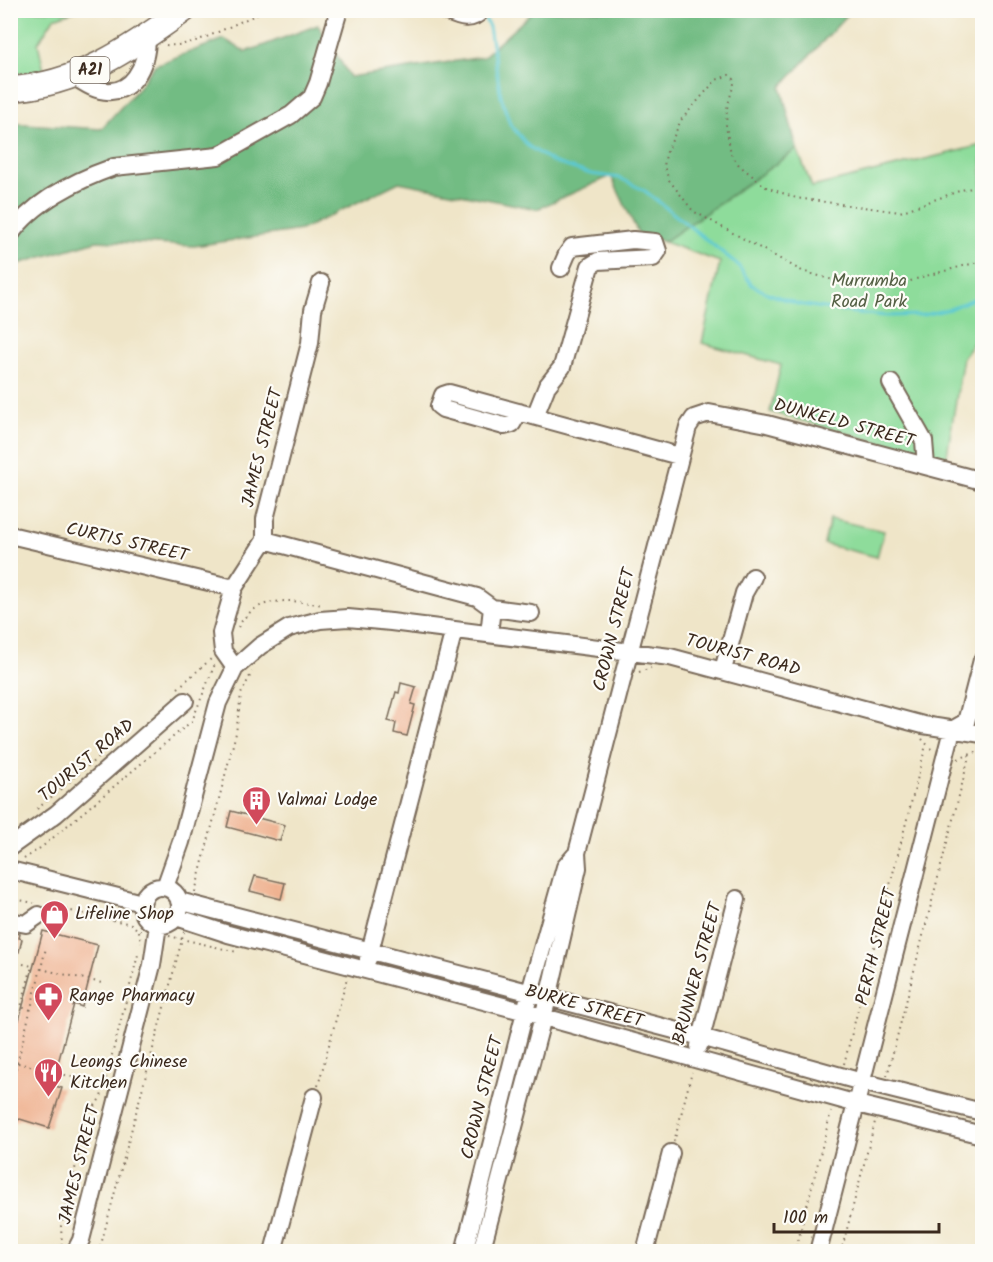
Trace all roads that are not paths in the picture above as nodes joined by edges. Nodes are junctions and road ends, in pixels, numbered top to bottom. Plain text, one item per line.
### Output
1 (184, 10) edge
2 (339, 10) edge
3 (443, 10) edge
4 (482, 10) edge
5 (157, 25) edge
6 (10, 89) edge
7 (10, 235) edge
8 (561, 268) dead end
9 (321, 283) dead end
10 (891, 383) dead end
11 (449, 393) dead end
12 (527, 414) junction
13 (694, 418) joint
14 (679, 456) junction
15 (926, 466) junction
16 (982, 481) edge
17 (10, 535) edge
18 (265, 540) junction
19 (753, 577) dead end
20 (234, 588) junction
21 (492, 608) junction
22 (531, 613) dead end
23 (454, 630) junction
24 (489, 634) junction
25 (630, 651) junction
26 (982, 660) edge
27 (236, 668) junction
28 (723, 670) junction
29 (178, 698) road end
30 (952, 730) junction
31 (982, 734) edge
32 (10, 847) edge
33 (577, 853) junction
34 (10, 870) edge
35 (165, 887) junction
36 (737, 899) dead end
37 (142, 903) junction
38 (40, 908) road end
39 (184, 911) junction
40 (10, 921) edge
41 (157, 929) junction
42 (370, 950) junction
43 (358, 967) junction
44 (530, 992) junction
45 (548, 998) junction
46 (526, 1012) junction
47 (543, 1017) junction
48 (702, 1037) junction
49 (696, 1058) junction
50 (862, 1082) junction
51 (314, 1097) road end
52 (857, 1104) junction
53 (982, 1112) edge
54 (982, 1135) edge
55 (671, 1153) road end
56 (75, 1248) edge
57 (273, 1251) edge
58 (464, 1251) edge
59 (481, 1251) edge
60 (645, 1251) edge
61 (818, 1251) edge

1 - 5 highway, A21
2 - 7 street
3 - 4 street
5 - 6 highway, A21
8 - 12 street
9 - 18 street, JAMES STREET
10 - 15 street
11 - 12 street
12 - 14 street
13 - 14 street, CROWN STREET
13 - 15 street, DUNKELD STREET
14 - 25 street, CROWN STREET
15 - 16 street, DUNKELD STREET
17 - 20 street, CURTIS STREET
18 - 20 street, JAMES STREET
18 - 21 street
19 - 28 street
20 - 27 street, JAMES STREET
21 - 22 street
21 - 24 street
23 - 24 street, TOURIST ROAD
23 - 27 street, TOURIST ROAD
23 - 42 street
24 - 25 street, TOURIST ROAD
25 - 28 street, TOURIST ROAD
25 - 33 street, CROWN STREET
26 - 30 street, PERTH STREET
27 - 35 street
28 - 30 street, TOURIST ROAD
29 - 32 street, TOURIST ROAD
30 - 31 street, TOURIST ROAD
30 - 50 street, PERTH STREET
33 - 44 street, CROWN STREET
33 - 45 street, CROWN STREET
34 - 37 street
35 - 37 street
35 - 39 street
36 - 48 street, BRUNNER STREET
37 - 41 street
38 - 40 street
39 - 41 street
39 - 42 street, BURKE STREET
39 - 43 street, BURKE STREET
41 - 56 street, JAMES STREET
42 - 43 street
42 - 44 street, BURKE STREET
43 - 46 street, BURKE STREET
44 - 45 street, BURKE STREET
44 - 46 street, CROWN STREET
45 - 47 street, CROWN STREET
45 - 48 street, BURKE STREET
46 - 47 street, BURKE STREET
46 - 58 street, CROWN STREET
47 - 49 street, BURKE STREET
47 - 59 street, CROWN STREET
48 - 49 street, BRUNNER STREET
48 - 50 street, BURKE STREET
49 - 52 street, BURKE STREET
50 - 52 street, PERTH STREET
50 - 53 street, BURKE STREET
51 - 57 street
52 - 54 street, BURKE STREET
52 - 61 street, PERTH STREET
55 - 60 street

